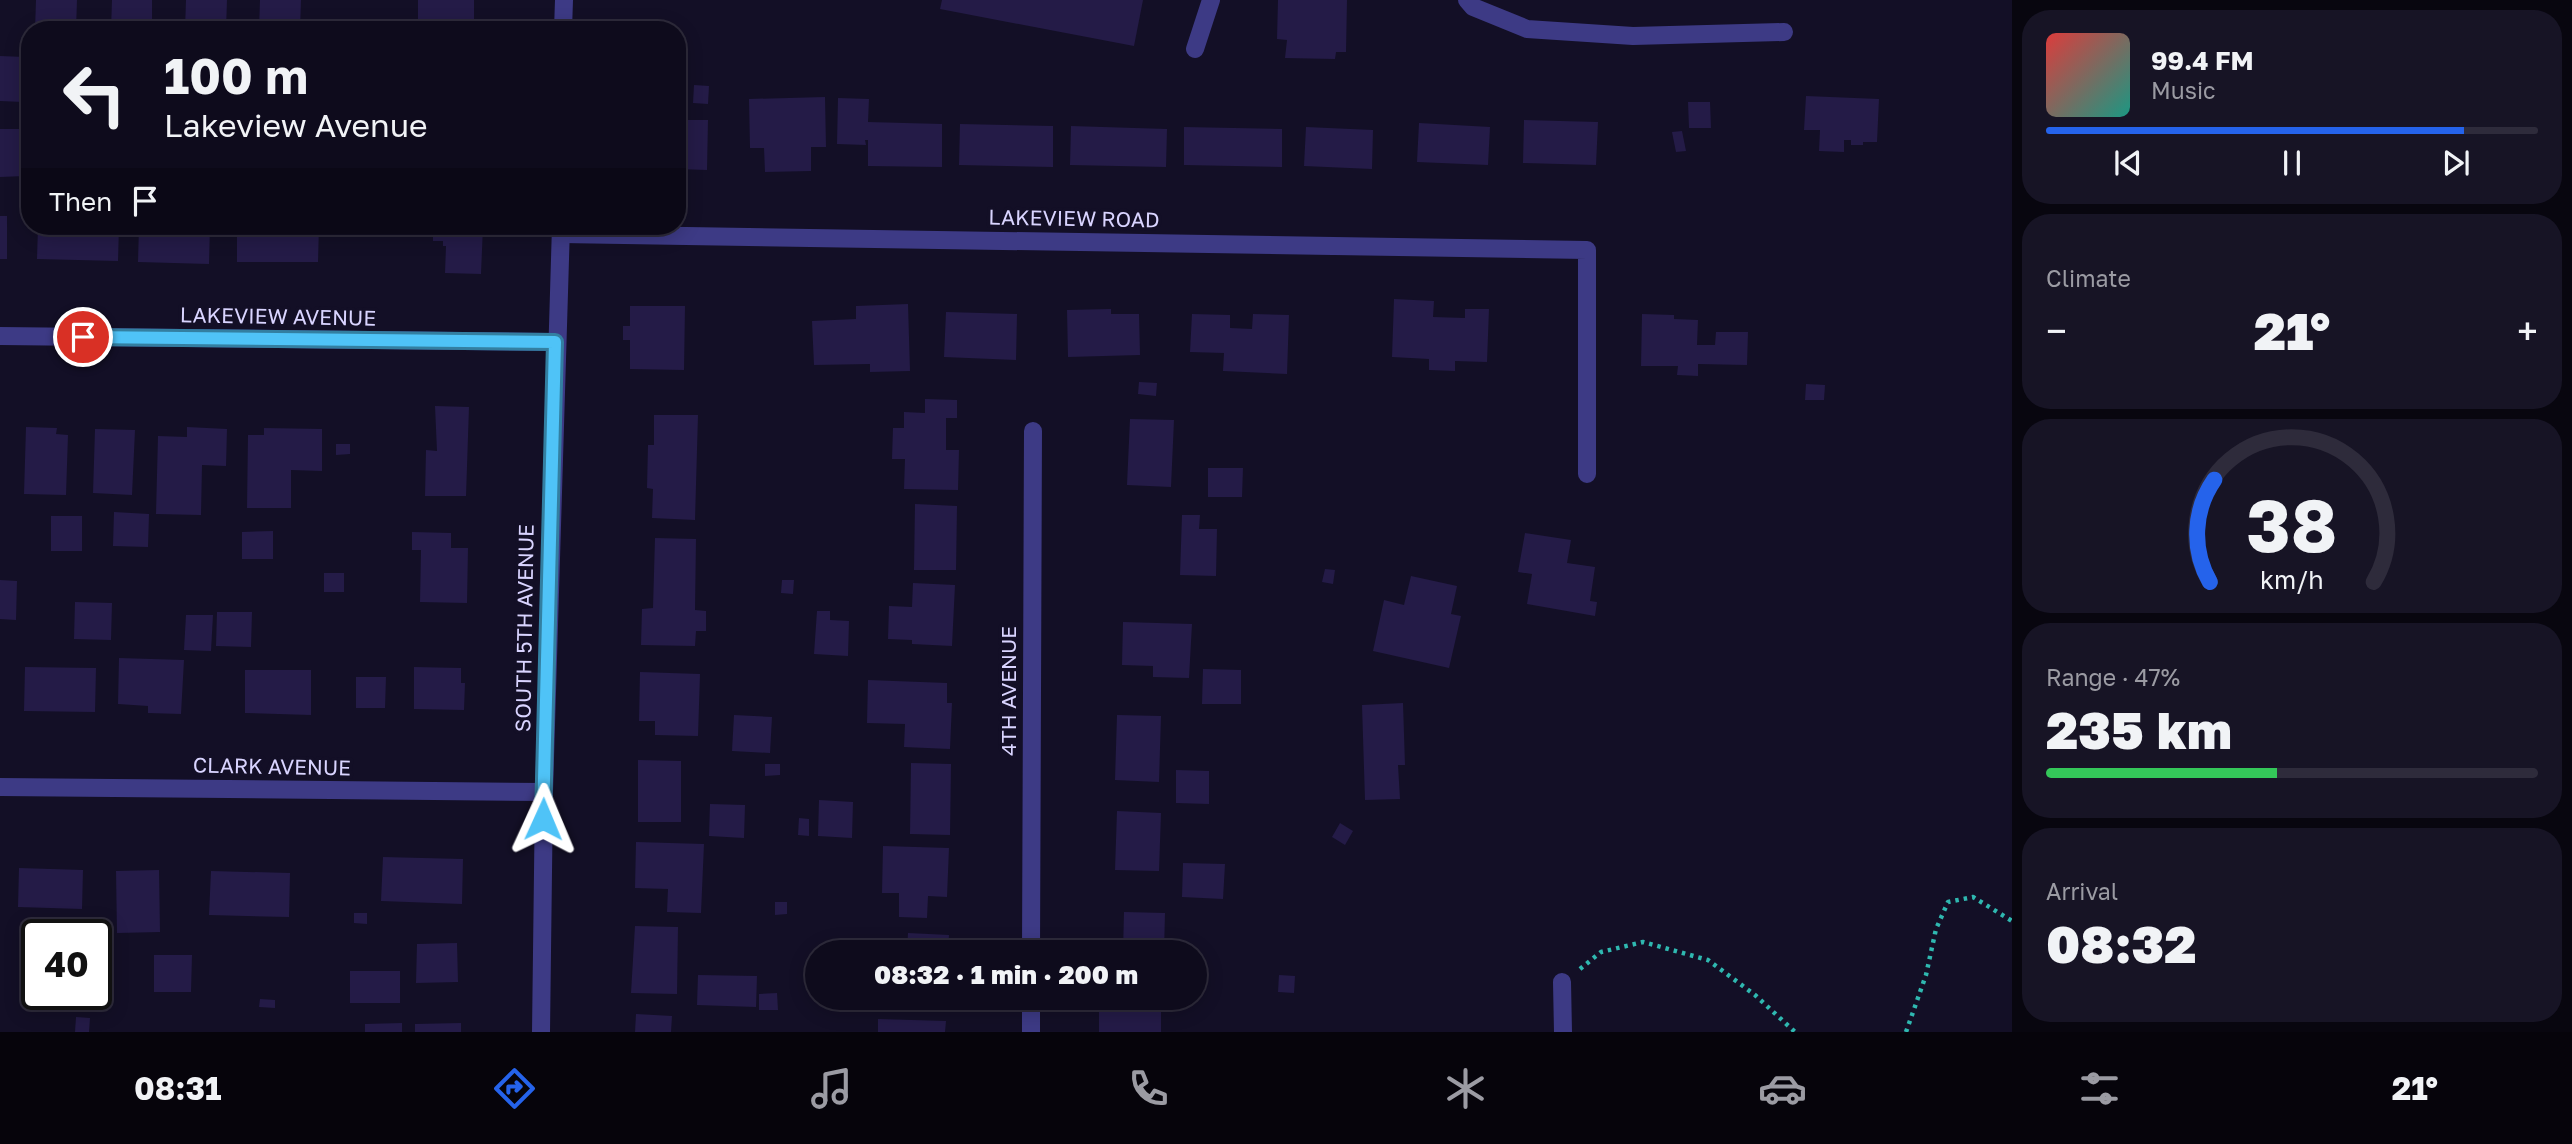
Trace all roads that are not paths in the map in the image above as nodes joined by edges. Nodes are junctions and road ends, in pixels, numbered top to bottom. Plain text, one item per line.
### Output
1 (564, 0) edge
2 (1211, 0) edge
3 (1466, 0) edge
4 (563, 21) edge
5 (1784, 32) dead end
6 (1195, 49) dead end
7 (686, 232) edge
8 (561, 235) edge
9 (0, 337) edge
10 (555, 342) junction
11 (1033, 431) dead end
12 (1587, 474) dead end
13 (0, 787) edge
14 (544, 792) junction
15 (1031, 940) edge
16 (1563, 982) road end
17 (1031, 1010) edge
18 (541, 1032) edge
19 (1031, 1032) edge
20 (1563, 1032) edge

1 - 4 street
2 - 6 street
3 - 5 street
7 - 12 street, LAKEVIEW ROAD
8 - 10 street, SOUTH 5TH AVENUE
9 - 10 street, LAKEVIEW AVENUE
10 - 14 street, SOUTH 5TH AVENUE
11 - 15 street, 4TH AVENUE
13 - 14 street, CLARK AVENUE
14 - 18 street, SOUTH 5TH AVENUE
16 - 20 street
17 - 19 street

